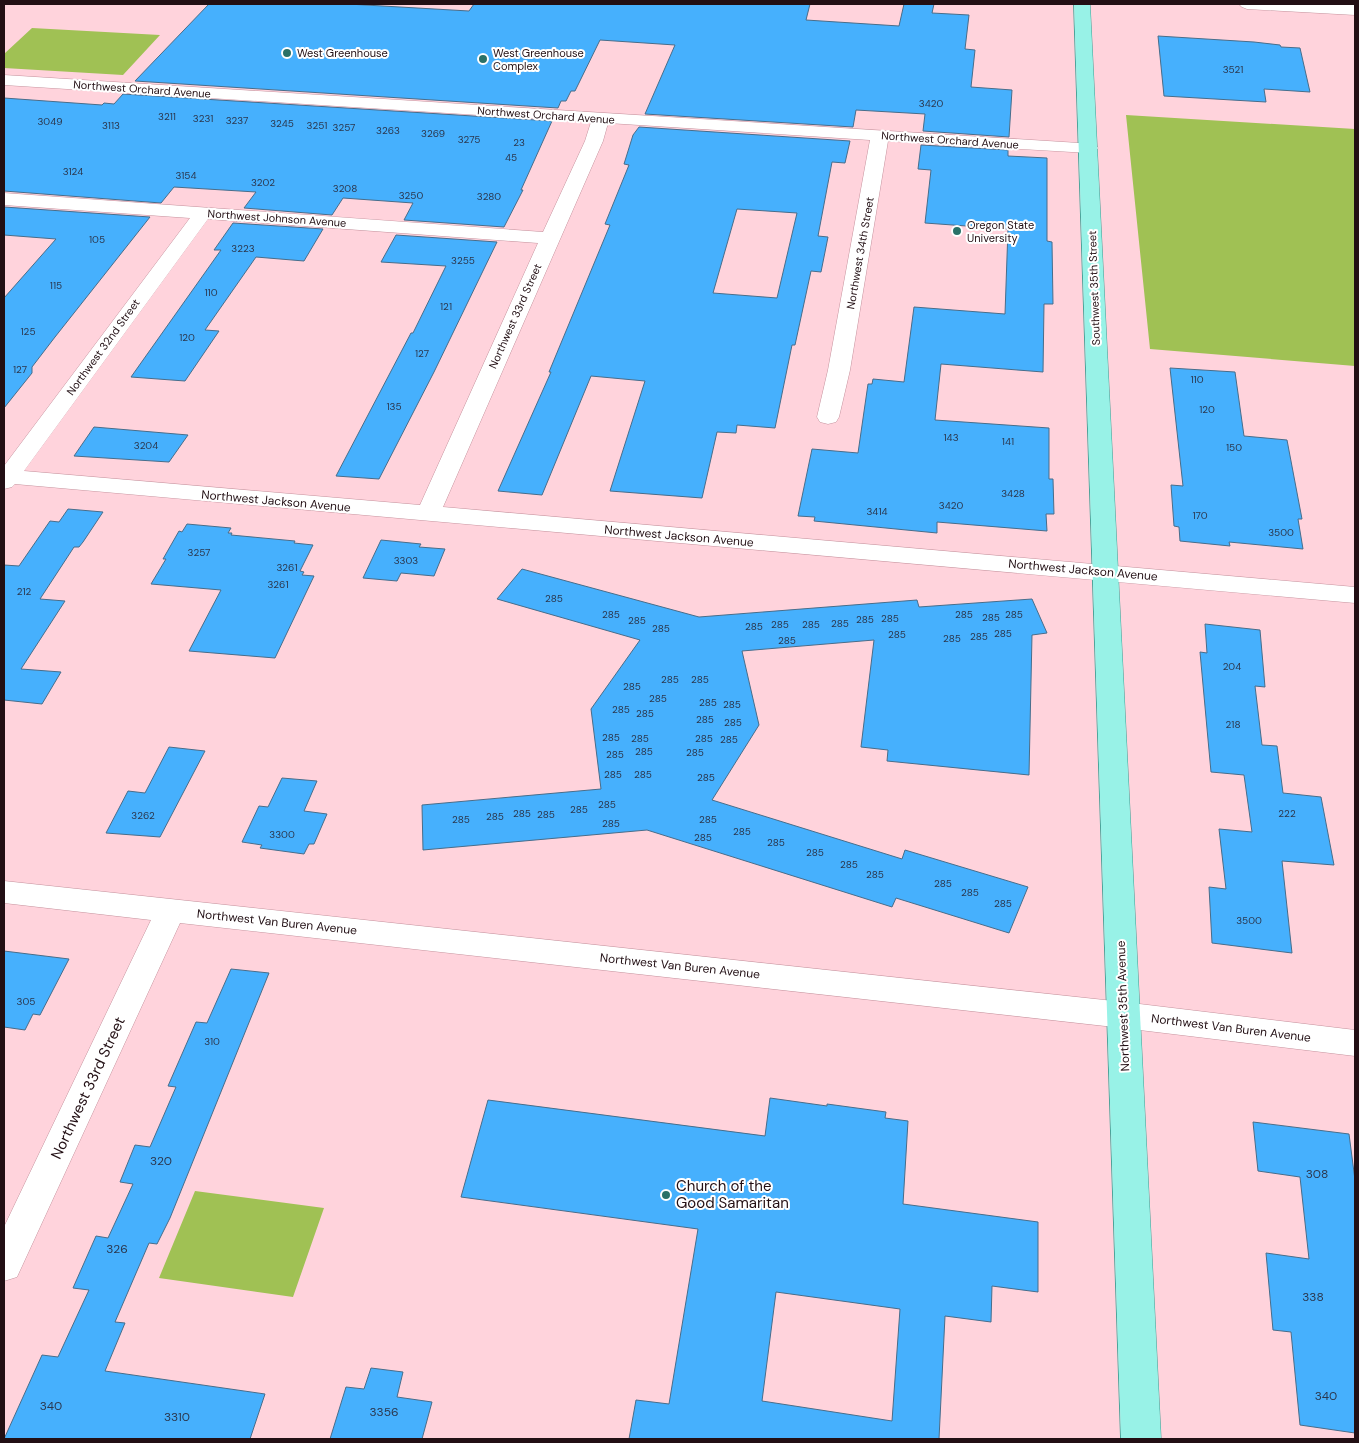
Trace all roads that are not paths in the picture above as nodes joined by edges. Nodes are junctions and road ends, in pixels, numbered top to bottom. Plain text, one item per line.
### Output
1 (1082, 4) edge
2 (1247, 4) edge
3 (1355, 10) edge
4 (4, 80) edge
5 (602, 119) junction
6 (880, 135) junction
7 (1088, 148) junction
8 (4, 199) edge
9 (202, 213) junction
10 (549, 238) junction
11 (828, 417) dead end
12 (5, 478) edge
13 (428, 514) junction
14 (1106, 572) junction
15 (1355, 595) edge
16 (4, 892) edge
17 (171, 910) junction
18 (1123, 1015) junction
19 (1355, 1043) edge
20 (4, 1265) edge
21 (1141, 1439) edge

1 - 7 main road, Southwest 35th Street
2 - 3 street
4 - 5 street, Northwest Orchard Avenue
5 - 6 street, Northwest Orchard Avenue
5 - 10 street, Northwest 33rd Street
6 - 7 street, Northwest Orchard Avenue
6 - 11 street, Northwest 34th Street
7 - 14 main road, Southwest 35th Street
8 - 9 street, Northwest Johnson Avenue
9 - 10 street, Northwest Johnson Avenue
9 - 12 street, Northwest 32nd Street
10 - 13 street, Northwest 33rd Street
12 - 13 street, Northwest Jackson Avenue
13 - 14 street, Northwest Jackson Avenue
14 - 15 street, Northwest Jackson Avenue
14 - 18 main road, Northwest 35th Avenue
16 - 17 street, Northwest Van Buren Avenue
17 - 18 street, Northwest Van Buren Avenue
17 - 20 street, Northwest 33rd Street
18 - 19 street, Northwest Van Buren Avenue
18 - 21 main road, Northwest 35th Avenue

